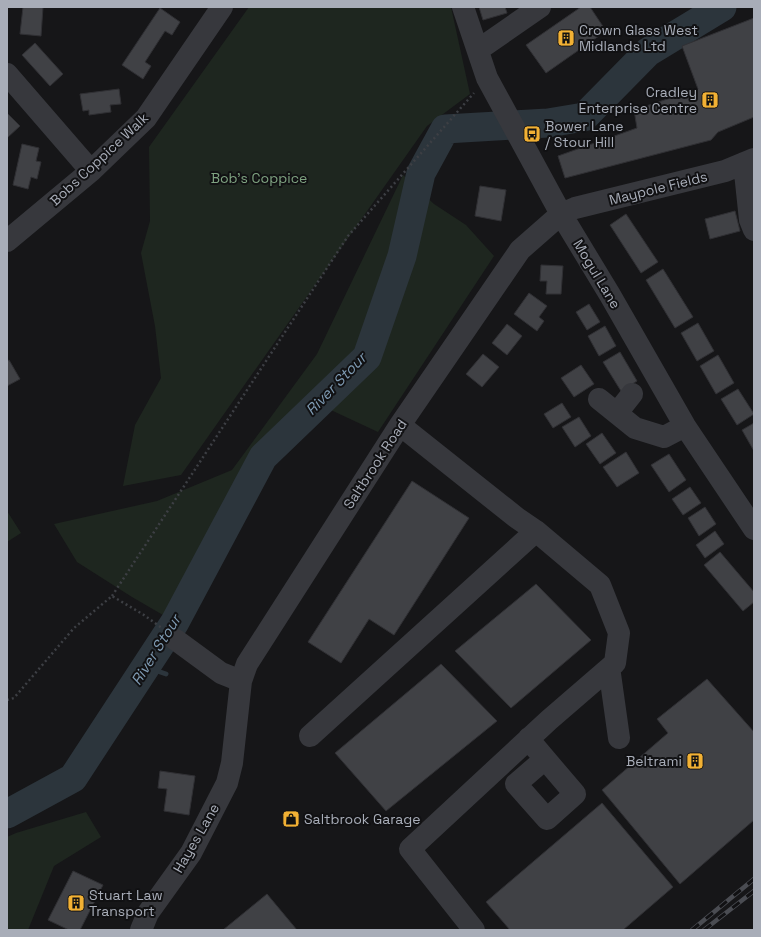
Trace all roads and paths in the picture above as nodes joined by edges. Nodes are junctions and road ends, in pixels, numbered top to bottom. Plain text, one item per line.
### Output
1 (222, 7) edge
2 (463, 7) edge
3 (540, 7) edge
4 (478, 50) junction
5 (7, 74) edge
6 (487, 78) junction
7 (749, 161) edge
8 (91, 170) junction
9 (561, 214) junction
10 (754, 230) edge
11 (7, 242) edge
12 (632, 394) dead end
13 (599, 399) dead end
14 (617, 413) junction
15 (400, 425) junction
16 (685, 426) junction
17 (754, 529) edge
18 (536, 531) junction
19 (112, 596) junction
20 (144, 615) dead end
21 (176, 640) dead end
22 (607, 670) junction
23 (241, 681) junction
24 (7, 700) edge
25 (310, 736) dead end
26 (236, 738) joint
27 (530, 738) junction
28 (619, 738) dead end
29 (544, 759) dead end
30 (141, 930) edge
31 (474, 930) edge

1 - 8 street, Bobs Coppice Walk
2 - 4 street, Mogul Lane
3 - 4 street
4 - 6 street, Mogul Lane
5 - 8 street
6 - 9 street, Mogul Lane
6 - 19 path
7 - 9 street, Maypole Fields
7 - 10 street
8 - 11 street, Bobs Coppice Walk
9 - 15 street, Saltbrook Road
9 - 16 street, Mogul Lane
12 - 14 street
13 - 14 street
14 - 16 street
15 - 18 street
15 - 23 street, Saltbrook Road
16 - 17 street, Mogul Lane
18 - 22 street
18 - 25 street
19 - 20 path
19 - 24 path
21 - 23 street
22 - 27 street
22 - 28 street
23 - 26 street, Saltbrook Road
26 - 30 street, Hayes Lane
27 - 29 street
27 - 31 street

